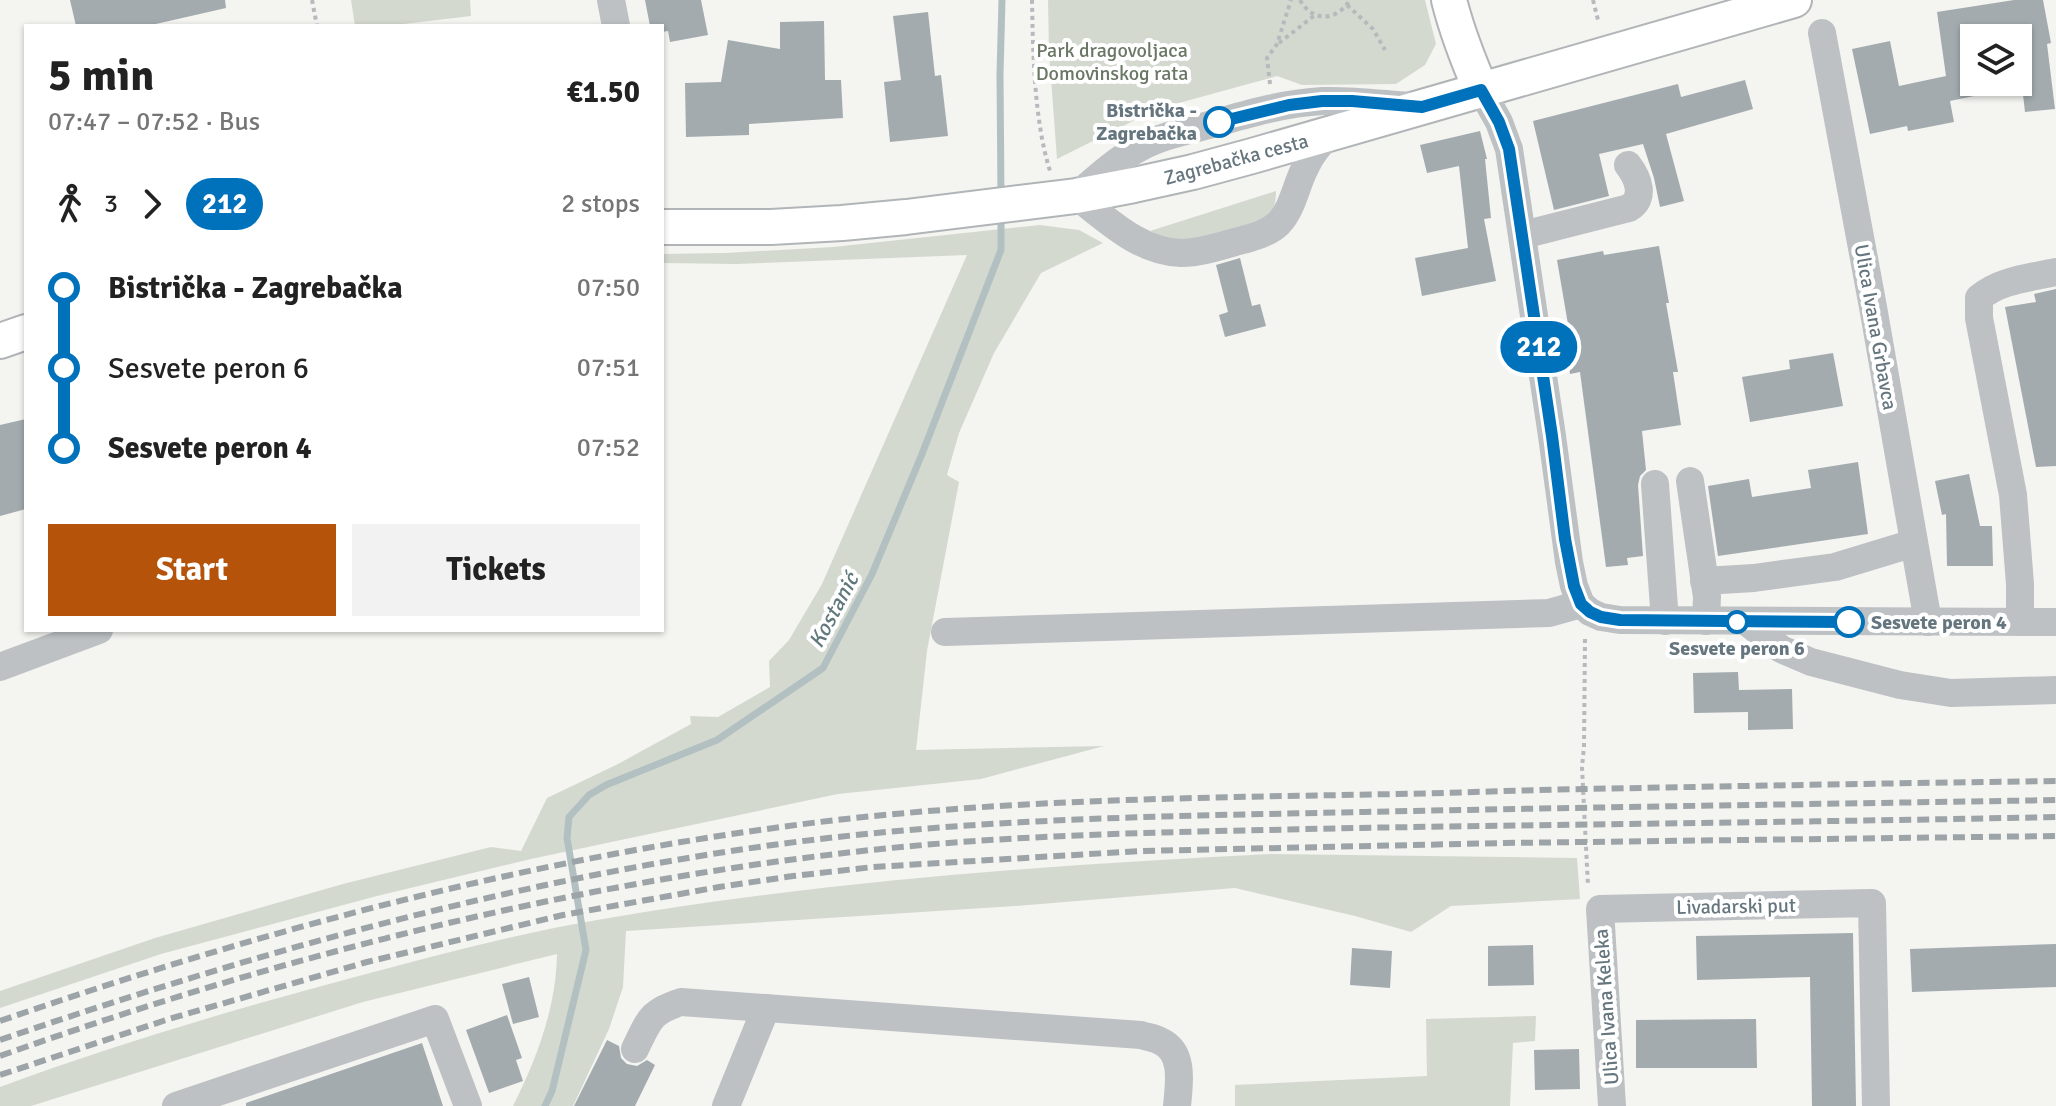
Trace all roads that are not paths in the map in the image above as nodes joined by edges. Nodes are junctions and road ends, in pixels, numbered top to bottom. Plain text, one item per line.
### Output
1 (611, 0) edge
2 (1449, 0) edge
3 (1794, 0) edge
4 (616, 24) edge
5 (1822, 33) dead end
6 (1481, 90) junction
7 (1422, 107) junction
8 (1330, 133) junction
9 (1628, 165) dead end
10 (1076, 196) junction
11 (664, 227) edge
12 (1523, 235) junction
13 (2056, 272) edge
14 (24, 333) edge
15 (0, 341) edge
16 (1690, 481) dead end
17 (1655, 484) dead end
18 (1914, 543) junction
19 (1704, 581) junction
20 (1581, 604) junction
21 (1665, 621) junction
22 (1706, 621) junction
23 (1747, 622) junction
24 (1928, 622) junction
25 (2020, 622) junction
26 (2056, 622) edge
27 (94, 632) edge
28 (945, 632) dead end
29 (0, 667) edge
30 (2056, 690) edge
31 (1594, 902) joint
32 (766, 1008) junction
33 (635, 1049) dead end
34 (176, 1106) edge
35 (468, 1106) edge
36 (726, 1106) edge
37 (1177, 1106) edge
38 (1612, 1106) edge
39 (1876, 1106) edge

1 - 4 street
2 - 6 main road
3 - 6 main road, Zagrebačka cesta
5 - 18 street, Ulica Ivana Grbavca
6 - 7 main road, Zagrebačka cesta
6 - 12 street
7 - 8 main road, Zagrebačka cesta
7 - 10 street
8 - 10 main road, Zagrebačka cesta
8 - 10 street
9 - 12 street
10 - 11 main road, Zagrebačka cesta
12 - 20 street
13 - 25 street
14 - 15 main road
16 - 19 street
17 - 21 street
18 - 19 street
18 - 24 street, Ulica Ivana Grbavca
19 - 22 street
20 - 21 street
20 - 28 street
21 - 22 street
22 - 23 street
23 - 24 street
23 - 30 street
24 - 25 street
25 - 26 street
27 - 29 street
31 - 38 street, Ulica Ivana Keleka
31 - 39 street, Livadarski put
32 - 33 street
32 - 36 street
32 - 37 street
34 - 35 street

